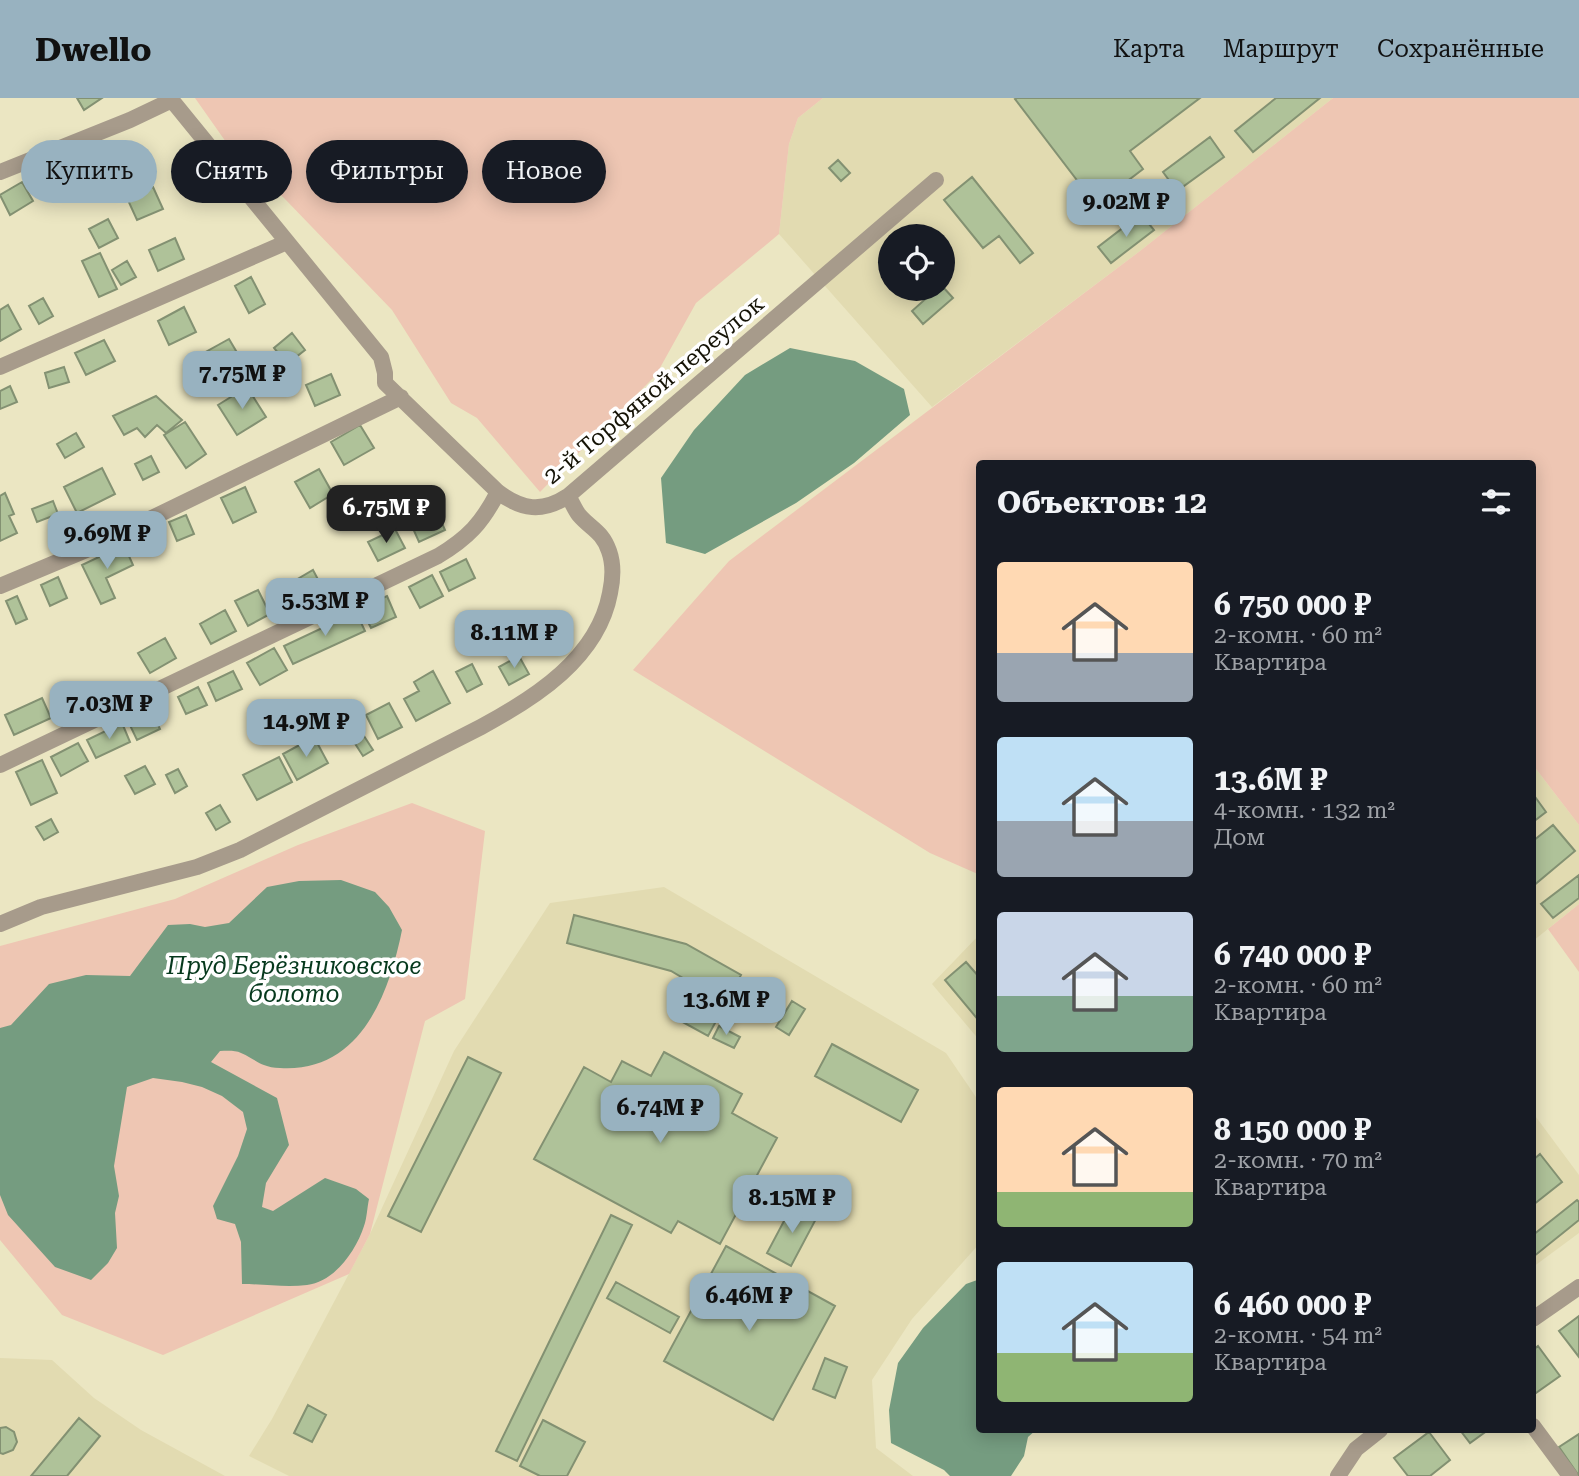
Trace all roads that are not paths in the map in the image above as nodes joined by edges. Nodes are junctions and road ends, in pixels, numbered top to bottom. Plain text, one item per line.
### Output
1 (171, 99) edge
2 (0, 172) edge
3 (936, 180) dead end
4 (287, 242) junction
5 (0, 367) edge
6 (401, 397) junction
7 (498, 492) junction
8 (568, 496) junction
9 (0, 586) edge
10 (0, 765) edge
11 (0, 924) edge
12 (1579, 1287) edge
13 (1536, 1316) edge
14 (1536, 1430) edge
15 (1376, 1433) edge
16 (1338, 1476) edge
17 (1570, 1476) edge

1 - 2 street
1 - 4 street, 2-й Торфяной переулок
3 - 8 street, 2-й Торфяной переулок
4 - 5 street
4 - 6 street, 2-й Торфяной переулок
6 - 7 street, 2-й Торфяной переулок
6 - 9 street
7 - 8 street, 2-й Торфяной переулок
7 - 10 street
8 - 11 street
12 - 13 street
14 - 17 street
15 - 16 street

